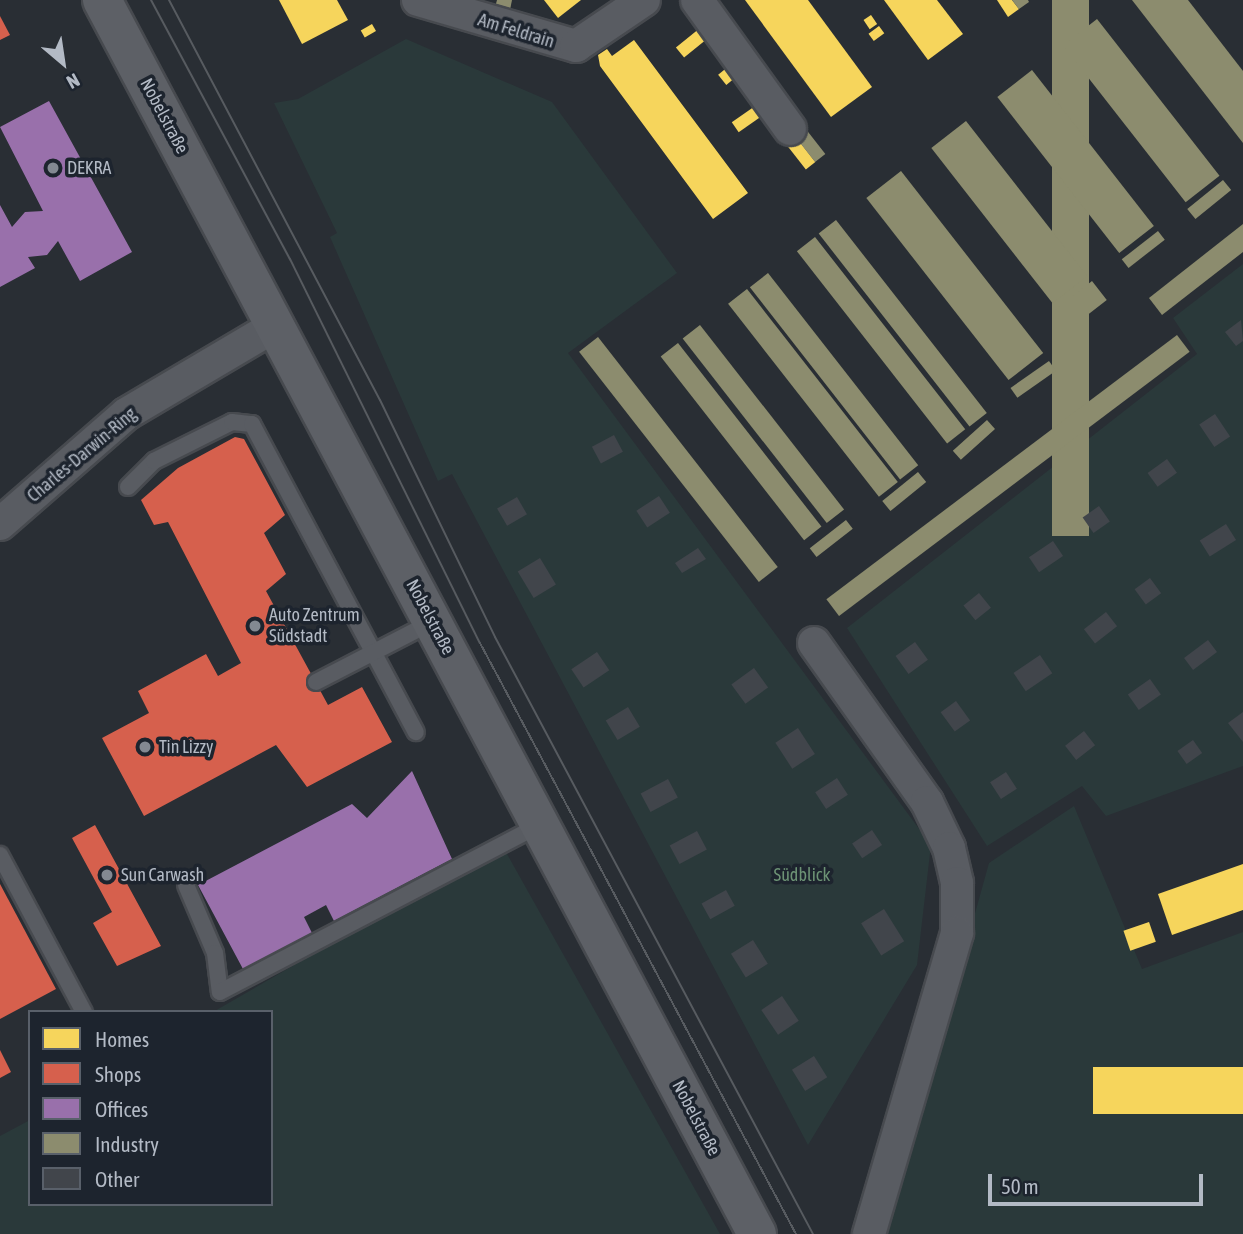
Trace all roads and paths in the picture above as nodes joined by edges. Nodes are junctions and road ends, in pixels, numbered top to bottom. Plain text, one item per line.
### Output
1 (102, 0) edge
2 (418, 0) edge
3 (644, 0) edge
4 (697, 0) edge
5 (790, 129) dead end
6 (275, 326) junction
7 (128, 486) dead end
8 (0, 524) edge
9 (432, 622) junction
10 (814, 643) dead end
11 (374, 653) junction
12 (316, 682) dead end
13 (416, 732) dead end
14 (540, 825) junction
15 (0, 855) edge
16 (186, 885) dead end
17 (82, 1010) edge
18 (757, 1234) edge
19 (869, 1234) edge

1 - 6 main road, Nobelstraße
2 - 3 street, Am Feldrain
4 - 5 street
6 - 8 street, Charles-Darwin-Ring
6 - 9 main road, Nobelstraße
7 - 11 lane
9 - 11 lane
9 - 14 main road, Nobelstraße
10 - 19 street
11 - 12 lane
11 - 13 lane
14 - 16 lane
14 - 18 main road, Nobelstraße
15 - 17 lane

